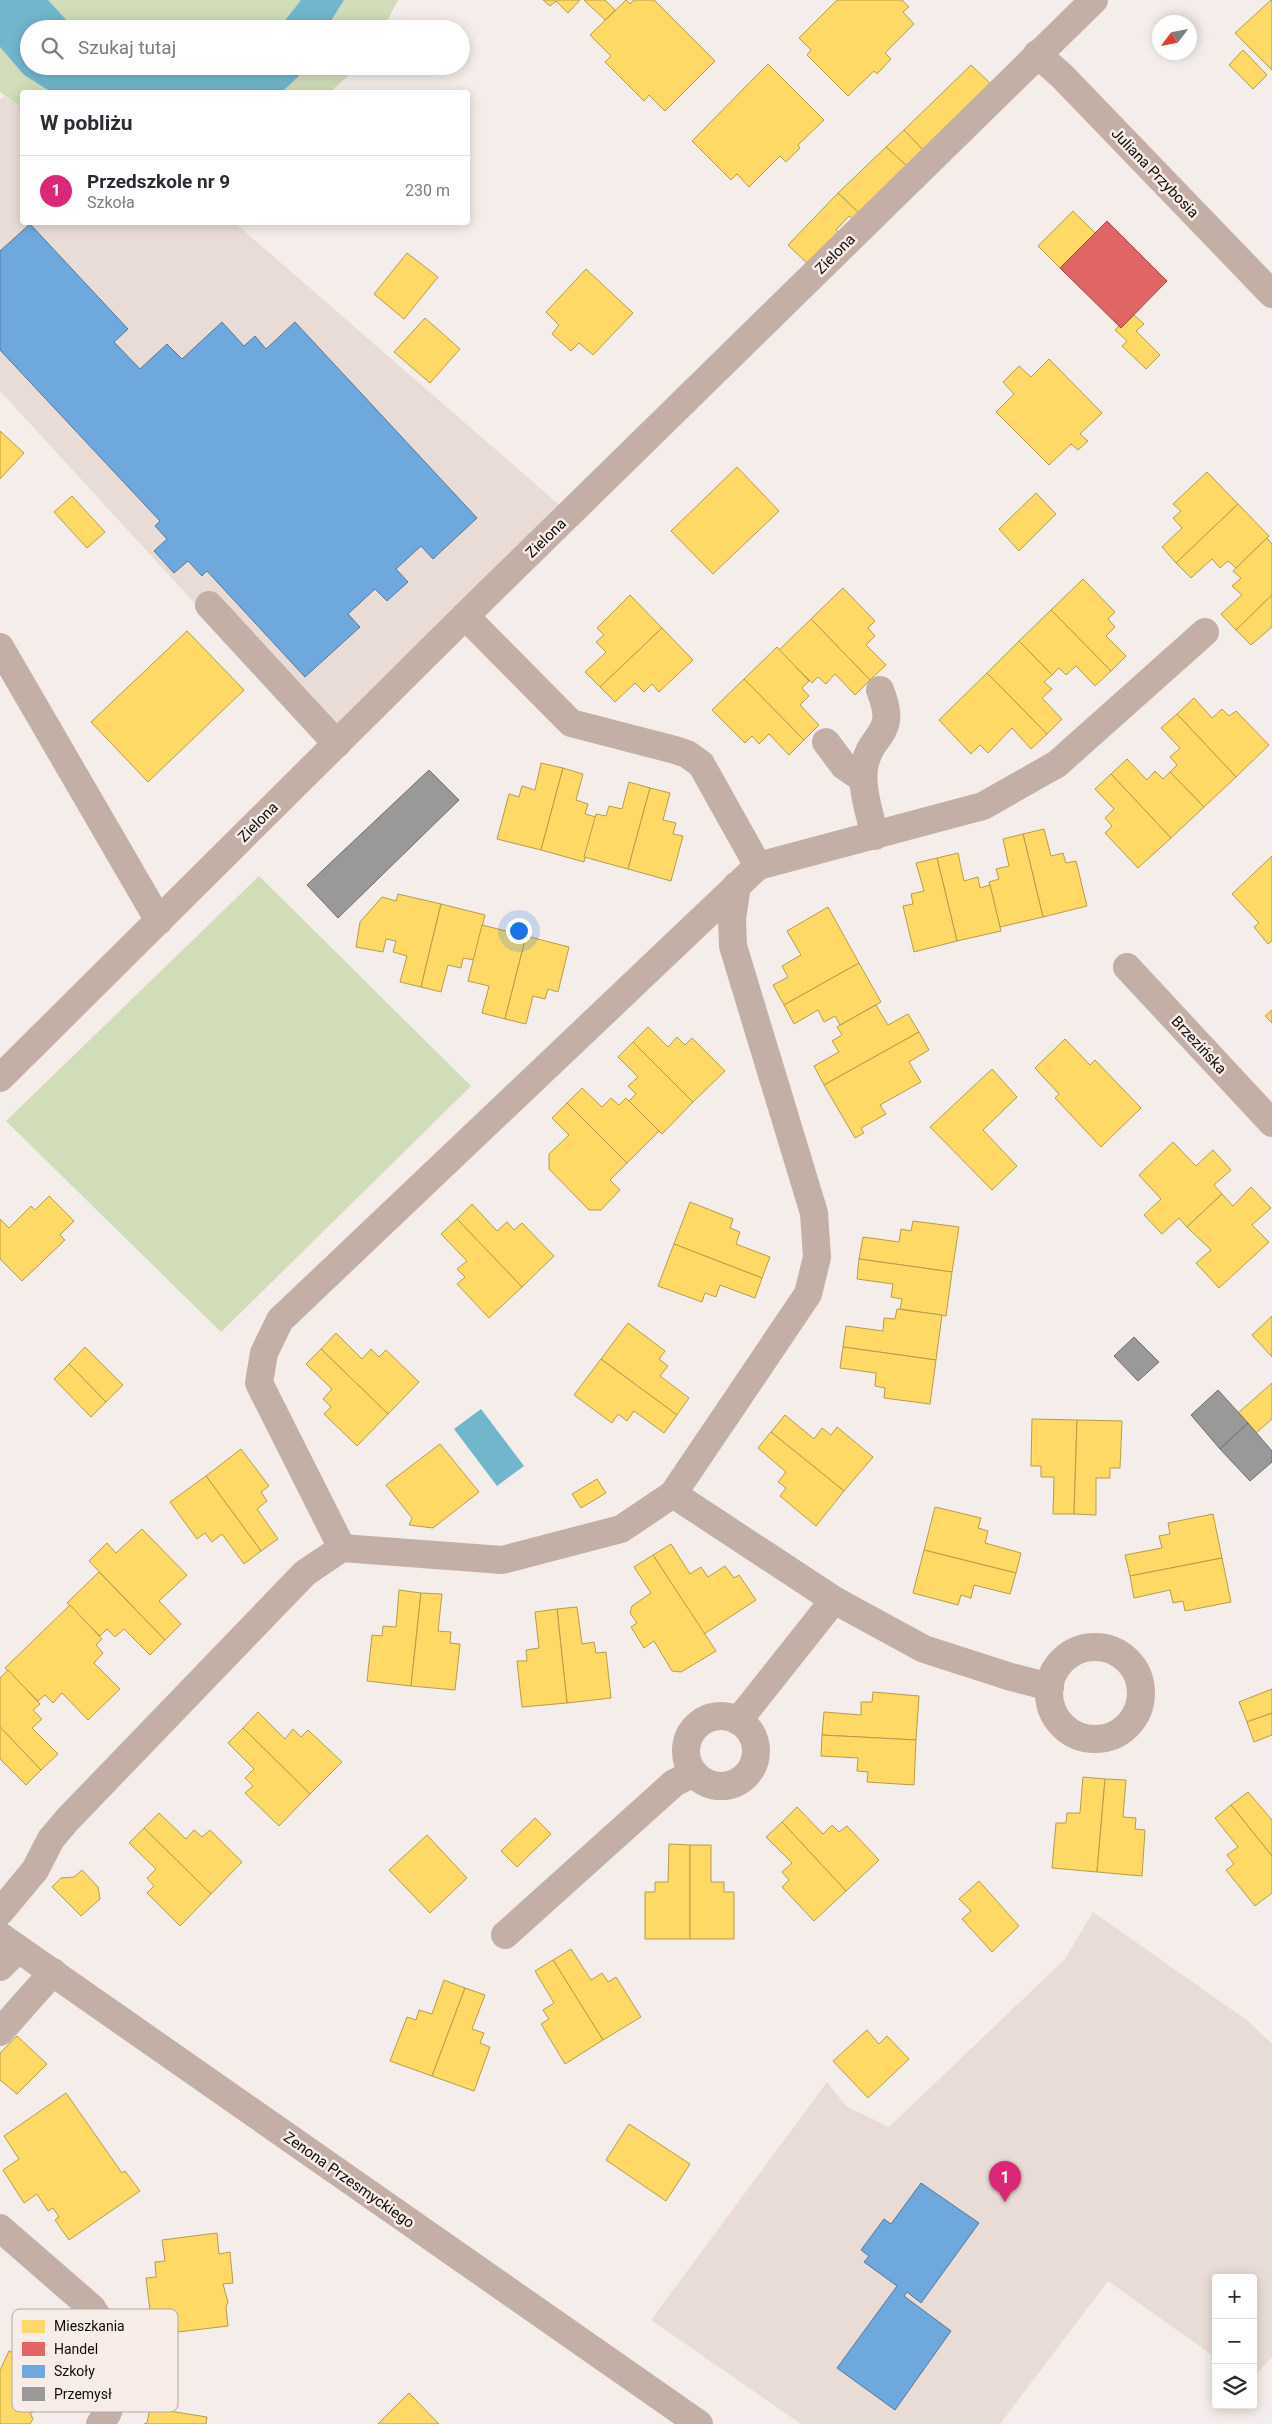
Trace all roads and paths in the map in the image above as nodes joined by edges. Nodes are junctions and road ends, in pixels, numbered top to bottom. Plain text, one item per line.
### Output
1 (1094, 0) edge
2 (1039, 52) junction
3 (1272, 294) edge
4 (209, 605) dead end
5 (465, 616) junction
6 (1205, 632) dead end
7 (0, 647) edge
8 (880, 690) dead end
9 (826, 742) dead end
10 (337, 744) junction
11 (863, 779) junction
12 (875, 836) junction
13 (758, 866) junction
14 (737, 885) junction
15 (159, 921) junction
16 (1127, 967) dead end
17 (0, 1078) edge
18 (1272, 1123) edge
19 (673, 1494) junction
20 (342, 1548) junction
21 (834, 1600) junction
22 (1050, 1687) dead end
23 (738, 1721) junction
24 (694, 1773) junction
25 (0, 1912) edge
26 (505, 1935) dead end
27 (6, 1950) edge
28 (53, 1972) junction
29 (0, 2032) edge
30 (0, 2228) edge
31 (93, 2309) edge
32 (108, 2412) edge
33 (100, 2424) edge
34 (699, 2424) edge

1 - 2 street, Zielona
2 - 3 street, Juliana Przybosia
2 - 5 street, Zielona
4 - 10 street
5 - 10 street, Zielona
5 - 13 street
6 - 12 street
7 - 15 street
8 - 11 street
9 - 11 street
10 - 15 street, Zielona
11 - 12 street
12 - 13 street
13 - 14 street
14 - 19 street
14 - 20 street
15 - 17 street, Zielona
16 - 18 street, Brzezińska
19 - 20 street
19 - 21 street
20 - 25 street
21 - 22 street
21 - 23 street
23 - 24 street
23 - 24 street
24 - 26 street
27 - 28 street, Zenona Przesmyckiego
28 - 29 street
28 - 34 street, Zenona Przesmyckiego
30 - 31 street
32 - 33 street

